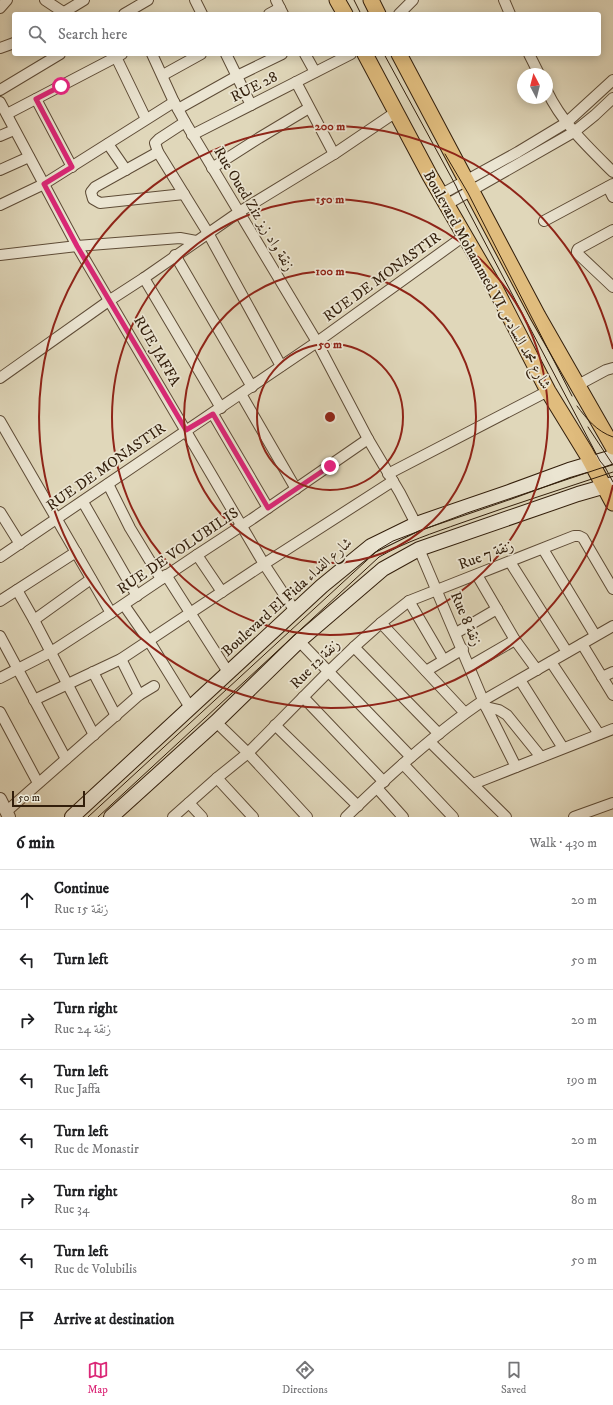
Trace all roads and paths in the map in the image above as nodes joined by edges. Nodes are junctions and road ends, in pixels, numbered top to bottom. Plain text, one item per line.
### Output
1 (7, 0) edge
2 (45, 0) edge
3 (84, 0) edge
4 (148, 0) edge
5 (195, 0) edge
6 (337, 0) edge
7 (371, 0) edge
8 (413, 0) edge
9 (504, 0) edge
10 (0, 8) edge
11 (61, 12) edge
12 (64, 12) edge
13 (130, 12) edge
14 (200, 12) edge
15 (344, 12) edge
16 (377, 12) edge
17 (401, 12) edge
18 (509, 12) edge
19 (12, 44) edge
20 (0, 48) edge
21 (57, 56) edge
22 (119, 56) edge
23 (153, 56) edge
24 (197, 56) edge
25 (227, 56) edge
26 (278, 56) edge
27 (306, 56) edge
28 (347, 56) edge
29 (366, 56) edge
30 (400, 56) edge
31 (530, 56) edge
32 (536, 68) edge
33 (315, 72) junction
34 (162, 75) junction
35 (237, 76) junction
36 (613, 80) edge
37 (296, 82) junction
38 (0, 90) edge
39 (613, 98) edge
40 (36, 99) junction
41 (0, 102) edge
42 (553, 104) edge
43 (251, 105) junction
44 (176, 106) junction
45 (309, 108) junction
46 (396, 112) junction
47 (7, 114) junction
48 (146, 119) junction
49 (185, 122) junction
50 (566, 123) junction
51 (14, 130) junction
52 (574, 132) junction
53 (192, 135) junction
54 (0, 136) edge
55 (108, 144) junction
56 (156, 148) junction
57 (518, 152) junction
58 (334, 154) junction
59 (29, 157) junction
60 (523, 161) junction
61 (611, 165) edge
62 (72, 167) junction
63 (212, 168) junction
64 (0, 170) edge
65 (126, 170) junction
66 (44, 184) junction
67 (470, 186) junction
68 (611, 186) edge
69 (184, 194) junction
70 (613, 197) edge
71 (443, 200) junction
72 (0, 205) edge
73 (239, 212) junction
74 (544, 222) dead end
75 (612, 232) edge
76 (208, 233) junction
77 (464, 236) junction
78 (196, 241) junction
79 (77, 246) junction
80 (0, 255) edge
81 (175, 255) junction
82 (144, 278) junction
83 (613, 287) edge
84 (110, 300) junction
85 (317, 342) junction
86 (281, 366) junction
87 (613, 368) edge
88 (0, 378) edge
89 (578, 385) junction
90 (252, 387) junction
91 (548, 391) junction
92 (241, 394) junction
93 (217, 410) junction
94 (0, 421) edge
95 (186, 430) junction
96 (368, 440) junction
97 (613, 447) edge
98 (613, 457) edge
99 (591, 463) junction
100 (391, 477) junction
101 (108, 484) junction
102 (608, 485) edge
103 (296, 488) junction
104 (83, 502) junction
105 (613, 503) edge
106 (268, 508) junction
107 (0, 512) edge
108 (57, 519) junction
109 (416, 524) junction
110 (241, 526) junction
111 (20, 544) junction
112 (420, 549) junction
113 (543, 549) junction
114 (76, 552) junction
115 (197, 554) junction
116 (0, 558) edge
117 (510, 562) junction
118 (264, 564) junction
119 (477, 575) junction
120 (164, 577) junction
121 (91, 579) junction
122 (613, 589) edge
123 (17, 590) junction
124 (437, 590) junction
125 (222, 592) junction
126 (137, 596) junction
127 (0, 601) edge
128 (409, 601) junction
129 (124, 605) junction
130 (497, 609) junction
131 (295, 611) junction
132 (190, 613) junction
133 (111, 614) junction
134 (34, 620) junction
135 (381, 623) junction
136 (613, 626) edge
137 (456, 632) junction
138 (595, 635) junction
139 (0, 636) edge
140 (515, 640) junction
141 (149, 641) junction
142 (299, 641) junction
143 (582, 644) junction
144 (354, 647) junction
145 (463, 649) junction
146 (51, 652) junction
147 (567, 652) junction
148 (121, 659) junction
149 (444, 659) junction
150 (551, 662) junction
151 (470, 666) junction
152 (18, 669) junction
153 (537, 670) junction
154 (426, 671) junction
155 (93, 672) junction
156 (228, 672) junction
157 (328, 672) junction
158 (613, 672) edge
159 (602, 677) junction
160 (0, 678) edge
161 (520, 680) junction
162 (68, 684) junction
163 (154, 686) dead end
164 (139, 695) junction
165 (613, 695) edge
166 (303, 697) junction
167 (34, 700) junction
168 (485, 704) junction
169 (191, 709) junction
170 (0, 712) edge
171 (465, 713) junction
172 (116, 716) junction
173 (216, 722) junction
174 (275, 725) junction
175 (613, 729) edge
176 (439, 734) junction
177 (599, 734) junction
178 (94, 735) junction
179 (430, 742) junction
180 (563, 748) junction
181 (248, 753) junction
182 (541, 757) junction
183 (66, 759) junction
184 (407, 760) junction
185 (516, 767) junction
186 (217, 778) junction
187 (38, 783) junction
188 (473, 784) junction
189 (380, 785) junction
190 (0, 799) edge
191 (189, 803) junction
192 (613, 803) edge
193 (353, 813) edge
194 (8, 814) edge
195 (72, 817) edge
196 (111, 817) edge
197 (173, 817) edge
198 (202, 817) edge
199 (253, 817) edge
200 (307, 817) edge
201 (403, 817) edge
202 (453, 817) edge
203 (506, 817) edge
204 (574, 817) edge

1 - 10 street
2 - 11 street
3 - 12 street
4 - 13 street
5 - 14 street
6 - 15 main road
7 - 16 main road
8 - 17 street
9 - 18 street
19 - 20 street
21 - 38 street
22 - 40 street
22 - 48 street
23 - 34 street, Rue Oued Ziz زنقة واد زيز
24 - 34 street
25 - 35 street
26 - 35 street
27 - 33 street
28 - 33 street, RUE 28
29 - 46 main road, Boulevard Mohammed VI شارع محمد السادس
30 - 67 main road, Boulevard Mohammed VI شارع محمد السادس
31 - 32 street
33 - 37 street, RUE 28
34 - 44 street, Rue Oued Ziz زنقة واد زيز
35 - 43 street
35 - 44 street
36 - 50 street
37 - 43 street, RUE 28
37 - 45 street
39 - 52 street
40 - 47 street
40 - 62 street
41 - 47 street, RUE JAFFA
42 - 50 street
43 - 53 street, RUE 28
44 - 48 street
44 - 49 street, Rue Oued Ziz زنقة واد زيز
45 - 58 street
45 - 63 street
46 - 58 street
46 - 71 main road, Boulevard Mohammed VI شارع محمد السادس
47 - 51 street, RUE JAFFA
48 - 55 street
49 - 53 street, Rue Oued Ziz زنقة واد زيز
49 - 56 street
50 - 52 street
50 - 57 street
51 - 54 street
51 - 59 street, RUE JAFFA
52 - 60 street
52 - 61 street
53 - 63 street, Rue Oued Ziz زنقة واد زيز
55 - 62 street
55 - 65 street
56 - 65 street
56 - 69 street
57 - 60 street
57 - 67 street
58 - 73 street
59 - 64 street
59 - 66 street, RUE JAFFA
60 - 67 street
62 - 66 street
63 - 73 street, Rue Oued Ziz زنقة واد زيز
65 - 69 street
66 - 72 street
66 - 79 street, RUE JAFFA
67 - 71 street
67 - 89 main road, Boulevard Mohammed VI شارع محمد السادس
68 - 70 street
68 - 74 street
69 - 76 street
71 - 77 main road, Boulevard Mohammed VI شارع محمد السادس
73 - 76 street
73 - 85 street, Rue Oued Ziz زنقة واد زيز
75 - 83 street
76 - 78 street
76 - 86 street
77 - 85 street, RUE DE MONASTIR
77 - 91 main road, Boulevard Mohammed VI شارع محمد السادس
78 - 79 street
78 - 81 street
79 - 80 street
79 - 84 street, RUE JAFFA
81 - 82 street
81 - 90 street
82 - 84 street
82 - 93 street
84 - 88 street
84 - 95 street, RUE JAFFA
85 - 86 street, RUE DE MONASTIR
85 - 96 street, Rue Oued Ziz زنقة واد زيز
86 - 90 street, RUE DE MONASTIR
87 - 89 street
89 - 97 main road, Boulevard Mohammed VI شارع محمد السادس
90 - 92 street, RUE DE MONASTIR
91 - 99 main road, Boulevard Mohammed VI شارع محمد السادس
91 - 100 street
92 - 93 street, RUE DE MONASTIR
92 - 103 street
93 - 95 street, RUE DE MONASTIR
93 - 106 street
94 - 108 street
95 - 101 street, RUE DE MONASTIR
95 - 110 street, RUE JAFFA
96 - 100 street, Rue Oued Ziz زنقة واد زيز
96 - 103 street, RUE DE VOLUBILIS
98 - 99 main road, Boulevard El Fida شارع الفداء
99 - 102 main road, Boulevard Mohammed VI شارع محمد السادس
99 - 109 main road, Boulevard El Fida شارع الفداء
100 - 109 street, Rue Oued Ziz زنقة واد زيز
100 - 118 street
101 - 104 street, RUE DE MONASTIR
101 - 120 street
102 - 105 main road, Boulevard Mohammed VI شارع محمد السادس
102 - 112 main road
103 - 106 street, RUE DE VOLUBILIS
104 - 108 street, RUE DE MONASTIR
104 - 126 street
106 - 110 street, RUE DE VOLUBILIS
107 - 111 street
108 - 111 street, RUE DE MONASTIR
108 - 114 street
109 - 131 main road, Boulevard El Fida شارع الفداء
110 - 115 street, RUE DE VOLUBILIS
110 - 118 street, RUE JAFFA
111 - 116 street, RUE DE MONASTIR
112 - 124 street, Rue 8 زنقة
112 - 142 main road
113 - 117 street, Rue 7 زنقة
113 - 122 street, Rue 7 زنقة
113 - 138 street
114 - 121 street
114 - 123 street
115 - 120 street, RUE DE VOLUBILIS
115 - 125 street
117 - 119 street, Rue 7 زنقة
117 - 147 street
118 - 125 street
118 - 131 street, RUE JAFFA
119 - 124 street, Rue 7 زنقة
119 - 130 street
120 - 126 street, RUE DE VOLUBILIS
120 - 132 street
121 - 133 street
121 - 134 street
123 - 127 street
123 - 134 street
124 - 128 street, Rue 7 زنقة
124 - 137 street, Rue 8 زنقة
125 - 132 street
126 - 129 street, RUE DE VOLUBILIS
128 - 135 street, Rue 12 زنقة
128 - 149 street
129 - 133 street, RUE DE VOLUBILIS
129 - 141 street
130 - 137 street
130 - 140 street
131 - 156 main road, Boulevard El Fida شارع الفداء
132 - 141 street
132 - 156 street
133 - 146 street, RUE DE VOLUBILIS
134 - 146 street
135 - 144 street, Rue 12 زنقة
135 - 154 street
136 - 138 street
137 - 145 street, Rue 8 زنقة
138 - 143 street
139 - 152 street
140 - 151 street
140 - 153 street
141 - 148 street
141 - 169 street
142 - 157 street
142 - 173 main road
143 - 147 street
143 - 159 street
144 - 157 street, Rue 12 زنقة
144 - 176 street
145 - 149 street
145 - 151 street, Rue 8 زنقة
146 - 152 street, RUE DE VOLUBILIS
146 - 162 street
147 - 150 street
148 - 155 street
148 - 164 street
149 - 154 street
150 - 153 street
150 - 177 street
151 - 168 street, Rue 8 زنقة
152 - 160 street, RUE DE VOLUBILIS
152 - 167 street
153 - 161 street
154 - 171 street
155 - 162 street
155 - 172 street
156 - 169 main road, Boulevard El Fida شارع الفداء
157 - 166 street, Rue 12 زنقة
157 - 184 street
158 - 159 street
159 - 165 street
161 - 168 street
161 - 180 street
162 - 167 street
162 - 178 street
163 - 164 street
164 - 172 street
166 - 174 street, Rue 12 زنقة
166 - 189 street
167 - 183 street
168 - 171 street
168 - 182 street
168 - 185 street, Rue 8 زنقة
169 - 195 main road, Boulevard El Fida شارع الفداء
170 - 187 street
171 - 176 street
172 - 178 street
173 - 181 street
173 - 196 main road
174 - 181 street, Rue 12 زنقة
174 - 193 street
175 - 177 street
176 - 179 street
177 - 180 street
178 - 183 street
179 - 184 street
179 - 188 street
180 - 182 street
181 - 186 street, Rue 12 زنقة
181 - 200 street
182 - 185 street
183 - 187 street
184 - 189 street
184 - 202 street
185 - 188 street
186 - 191 street, Rue 12 زنقة
186 - 199 street
187 - 194 street
188 - 203 street
189 - 193 street
189 - 201 street
190 - 194 street
191 - 197 street, Rue 12 زنقة
191 - 198 street
192 - 204 street

